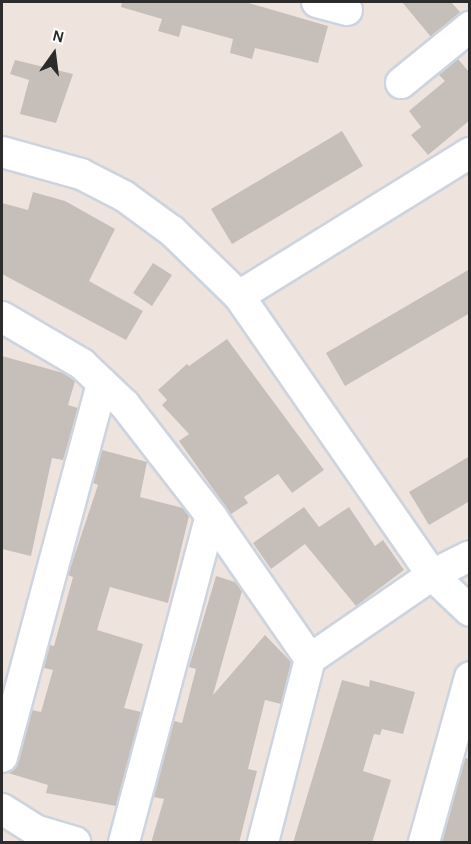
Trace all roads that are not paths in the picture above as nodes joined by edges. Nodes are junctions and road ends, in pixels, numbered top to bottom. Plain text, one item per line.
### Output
1 (316, 2) edge
2 (348, 10) dead end
3 (470, 27) edge
4 (401, 83) dead end
5 (2, 152) edge
6 (470, 153) edge
7 (239, 296) junction
8 (2, 317) edge
9 (102, 383) junction
10 (211, 516) junction
11 (470, 556) edge
12 (432, 575) junction
13 (470, 612) edge
14 (310, 659) junction
15 (470, 678) edge
16 (2, 757) edge
17 (2, 809) edge
18 (75, 843) edge
19 (124, 843) edge
20 (263, 843) edge
21 (424, 843) edge

1 - 2 street
3 - 4 street
5 - 7 street
6 - 7 street
7 - 12 street
8 - 9 street
9 - 10 street
9 - 16 street
10 - 14 street
10 - 19 street
11 - 12 street
12 - 13 street
12 - 14 street
14 - 20 street
15 - 21 street
17 - 18 street

